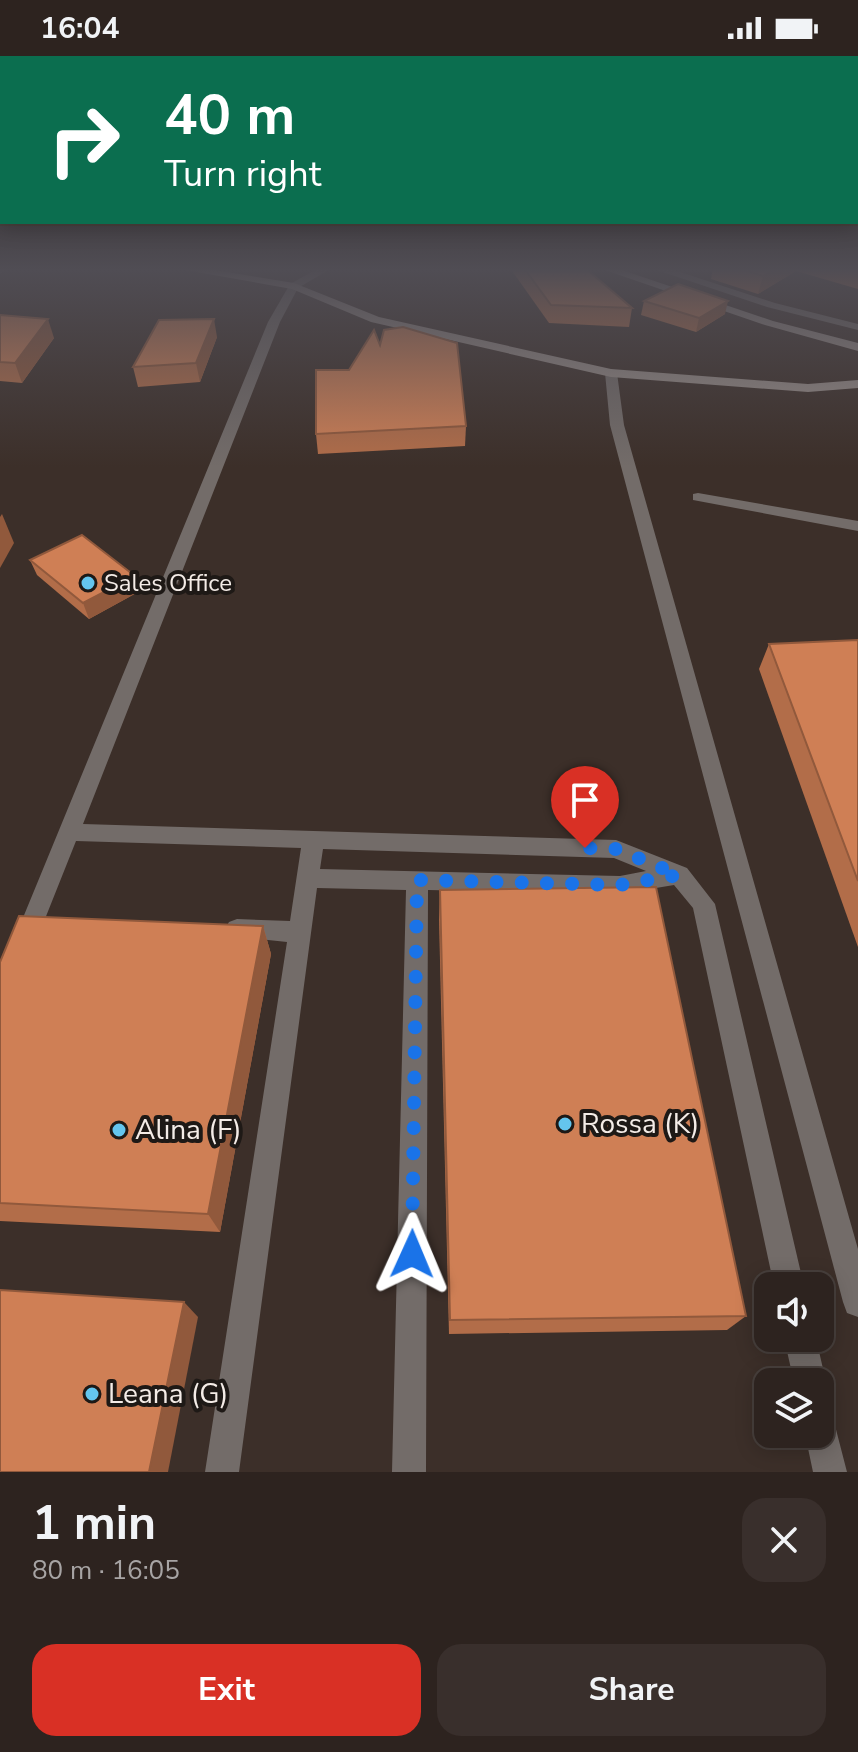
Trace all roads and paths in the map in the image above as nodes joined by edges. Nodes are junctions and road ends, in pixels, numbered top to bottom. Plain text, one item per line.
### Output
1 (269, 334) edge
2 (438, 334) edge
3 (810, 334) edge
4 (858, 347) edge
5 (611, 373) junction
6 (858, 384) edge
7 (698, 497) dead end
8 (858, 526) edge
9 (68, 832) junction
10 (313, 840) junction
11 (679, 875) junction
12 (307, 878) junction
13 (417, 880) junction
14 (33, 920) junction
15 (64, 922) edge
16 (219, 928) edge
17 (297, 932) junction
18 (17, 961) edge
19 (786, 1272) edge
20 (858, 1302) edge
21 (825, 1448) edge
22 (222, 1472) edge
23 (409, 1472) edge
24 (830, 1472) edge

1 - 9 street
2 - 5 street
3 - 4 street
5 - 6 street
5 - 20 street
7 - 8 street
9 - 10 street
9 - 14 street
10 - 11 street
10 - 12 street
11 - 13 street
11 - 19 street
12 - 13 street
12 - 17 street
13 - 23 street
14 - 15 street
14 - 18 street
16 - 17 street
17 - 22 street
21 - 24 street

